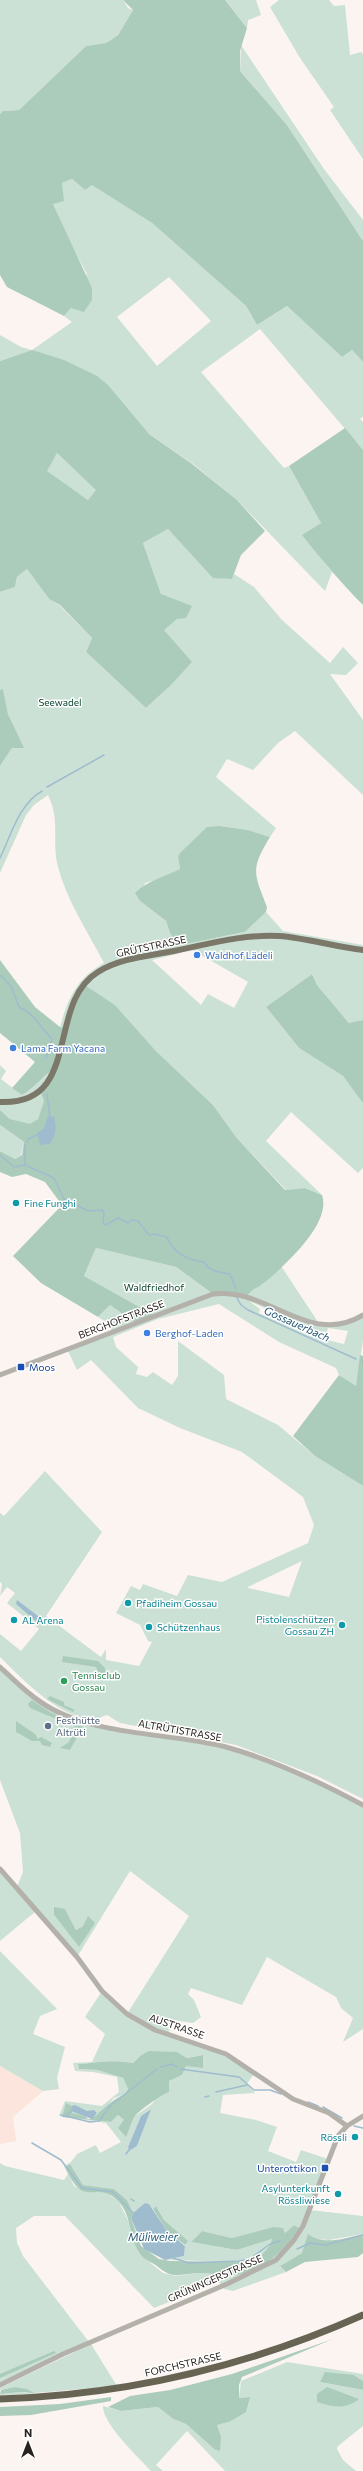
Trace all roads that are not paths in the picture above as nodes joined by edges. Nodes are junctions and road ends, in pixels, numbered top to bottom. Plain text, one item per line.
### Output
1 (363, 950) edge
2 (0, 1102) edge
3 (363, 1315) edge
4 (0, 1375) edge
5 (0, 1667) edge
6 (363, 1805) edge
7 (0, 1869) edge
8 (363, 2116) edge
9 (347, 2126) junction
10 (363, 2315) edge
11 (363, 2320) edge
12 (0, 2385) edge
13 (0, 2399) edge
14 (0, 2404) edge

1 - 2 main road, GRÜTSTRASSE
3 - 4 street, BERGHOFSTRASSE
5 - 6 street, ALTRÜTISTRASSE
7 - 9 street, AUSTRASSE
8 - 9 street, GRÜNINGERSTRASSE
9 - 12 street, GRÜNINGERSTRASSE
10 - 13 highway, FORCHSTRASSE
11 - 14 highway, FORCHSTRASSE

